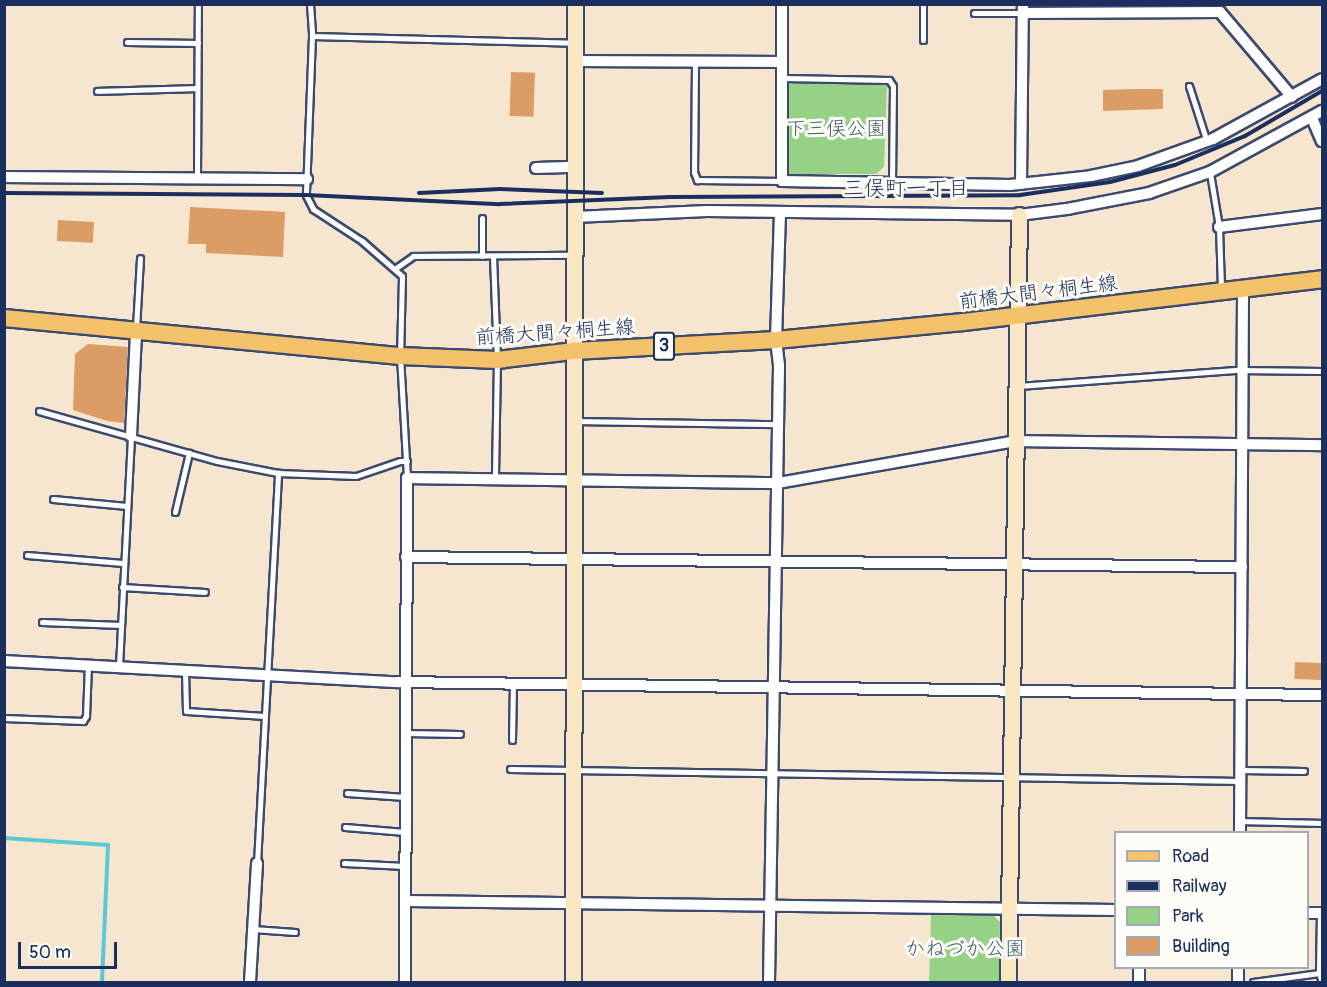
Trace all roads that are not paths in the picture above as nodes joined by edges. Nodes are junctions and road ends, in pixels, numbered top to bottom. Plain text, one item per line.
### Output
1 (198, 4) edge
2 (310, 4) edge
3 (575, 4) edge
4 (782, 4) edge
5 (923, 4) edge
6 (1023, 9) edge
7 (974, 13) dead end
8 (312, 36) junction
9 (923, 40) dead end
10 (126, 42) dead end
11 (198, 43) junction
12 (576, 43) junction
13 (576, 61) junction
14 (695, 62) junction
15 (782, 62) junction
16 (784, 78) junction
17 (1323, 79) edge
18 (1189, 86) dead end
19 (197, 88) junction
20 (97, 91) dead end
21 (1292, 97) junction
22 (1323, 111) edge
23 (1312, 118) junction
24 (1323, 141) edge
25 (1207, 142) junction
26 (568, 167) dead end
27 (536, 168) dead end
28 (1210, 172) junction
29 (4, 177) edge
30 (197, 177) junction
31 (307, 178) junction
32 (782, 181) junction
33 (892, 184) junction
34 (1021, 184) junction
35 (780, 212) junction
36 (1323, 214) edge
37 (1019, 215) junction
38 (575, 217) junction
39 (483, 218) dead end
40 (1220, 227) junction
41 (575, 255) junction
42 (482, 256) junction
43 (493, 256) junction
44 (140, 258) dead end
45 (396, 268) junction
46 (1323, 279) edge
47 (1244, 288) junction
48 (1221, 290) junction
49 (1019, 315) junction
50 (4, 318) edge
51 (136, 333) junction
52 (776, 340) junction
53 (574, 351) junction
54 (400, 356) junction
55 (497, 360) junction
56 (1244, 370) junction
57 (1323, 371) edge
58 (1018, 386) junction
59 (39, 411) dead end
60 (575, 421) junction
61 (778, 424) junction
62 (131, 436) junction
63 (1017, 441) junction
64 (1244, 444) junction
65 (1323, 446) edge
66 (189, 453) junction
67 (407, 461) junction
68 (279, 473) junction
69 (407, 478) junction
70 (495, 479) junction
71 (575, 480) junction
72 (778, 483) junction
73 (53, 499) dead end
74 (127, 506) junction
75 (176, 512) dead end
76 (27, 555) dead end
77 (406, 557) junction
78 (575, 558) junction
79 (776, 562) junction
80 (123, 563) junction
81 (1015, 566) junction
82 (1242, 567) junction
83 (122, 587) junction
84 (205, 592) dead end
85 (42, 622) dead end
86 (120, 626) junction
87 (4, 661) edge
88 (88, 665) junction
89 (118, 666) junction
90 (185, 670) junction
91 (267, 675) junction
92 (405, 681) junction
93 (513, 682) junction
94 (574, 683) junction
95 (774, 686) junction
96 (1013, 690) junction
97 (1241, 694) junction
98 (1323, 695) edge
99 (265, 716) junction
100 (4, 718) edge
101 (405, 734) junction
102 (460, 734) dead end
103 (512, 740) dead end
104 (510, 769) dead end
105 (575, 770) junction
106 (1304, 771) dead end
107 (773, 774) junction
108 (1241, 775) junction
109 (1012, 777) junction
110 (346, 793) dead end
111 (405, 797) junction
112 (1323, 823) edge
113 (345, 827) dead end
114 (1240, 827) edge
115 (405, 832) junction
116 (257, 862) joint
117 (344, 863) dead end
118 (405, 866) junction
119 (406, 901) junction
120 (573, 902) junction
121 (771, 905) junction
122 (1010, 909) junction
123 (1114, 910) edge
124 (1322, 913) edge
125 (253, 929) junction
126 (295, 932) dead end
127 (1319, 973) junction
128 (250, 982) edge
129 (405, 982) edge
130 (573, 982) edge
131 (769, 982) edge
132 (1008, 982) edge
133 (1253, 982) edge
134 (1322, 982) edge

1 - 11 lane
2 - 8 lane
3 - 12 street
4 - 15 street
5 - 9 lane
6 - 7 lane
6 - 21 street
6 - 34 street
8 - 12 lane
8 - 31 lane
10 - 11 lane
11 - 19 lane
12 - 13 street
13 - 14 street
13 - 38 street
14 - 15 street
14 - 32 lane
15 - 16 street
16 - 32 street
16 - 33 lane
17 - 21 street
18 - 25 lane
19 - 20 lane
19 - 30 lane
21 - 25 street
22 - 23 street
23 - 24 street
23 - 28 street
25 - 34 street
26 - 27 street
28 - 37 street
28 - 40 lane
29 - 30 street
30 - 31 street
31 - 45 lane
32 - 33 street
33 - 34 street
35 - 37 street
35 - 38 street
35 - 52 street
36 - 40 street
37 - 49 street
38 - 41 street
39 - 42 lane
40 - 48 lane
41 - 43 lane
41 - 53 street
42 - 43 lane
42 - 45 lane
43 - 55 lane
44 - 51 lane
45 - 54 lane
46 - 47 main road, 前橋大間々桐生線 / 3
47 - 48 main road, 前橋大間々桐生線 / 3
47 - 56 street
48 - 49 main road, 前橋大間々桐生線 / 3
49 - 52 main road, 前橋大間々桐生線 / 3
49 - 58 street
50 - 51 main road, 前橋大間々桐生線 / 3
51 - 54 main road, 前橋大間々桐生線 / 3
51 - 62 street
52 - 53 main road, 前橋大間々桐生線 / 3
52 - 61 street
53 - 55 main road, 前橋大間々桐生線 / 3
53 - 60 street
54 - 55 main road, 前橋大間々桐生線 / 3
54 - 67 lane
55 - 70 lane
56 - 57 lane
56 - 58 lane
56 - 64 street
58 - 63 street
59 - 62 lane
60 - 61 lane
60 - 71 street
61 - 72 street
62 - 66 lane
62 - 74 lane
63 - 64 street
63 - 72 street
63 - 81 street
64 - 65 street
64 - 82 street
66 - 68 lane
66 - 75 lane
67 - 68 lane
67 - 69 lane
68 - 91 lane
69 - 70 street
69 - 77 street
70 - 71 street
71 - 72 street
71 - 78 street
72 - 79 street
73 - 74 lane
74 - 80 lane
76 - 80 lane
77 - 78 street
77 - 92 street
78 - 79 street
78 - 94 street
79 - 81 street
79 - 95 street
80 - 83 lane
81 - 82 street
81 - 96 street
82 - 97 street
83 - 84 lane
83 - 86 lane
85 - 86 lane
86 - 89 lane
87 - 88 street
88 - 89 street
88 - 100 lane
89 - 90 street
90 - 91 street
90 - 99 lane
91 - 92 street
91 - 99 lane
92 - 93 street
92 - 101 street
93 - 94 street
93 - 103 lane
94 - 95 street
94 - 105 street
95 - 96 street
95 - 107 street
96 - 97 street
96 - 109 street
97 - 98 street
97 - 108 street
99 - 116 lane
101 - 102 lane
101 - 111 street
104 - 105 lane
105 - 107 lane
105 - 120 street
106 - 108 lane
107 - 109 lane
107 - 121 street
108 - 109 lane
108 - 114 street
109 - 122 street
110 - 111 lane
111 - 115 street
112 - 114 lane
113 - 115 lane
115 - 118 street
116 - 125 street
117 - 118 lane
118 - 119 street
119 - 120 street
119 - 129 street
120 - 121 street
120 - 130 street
121 - 122 street
121 - 131 street
122 - 123 street
122 - 132 street
124 - 127 lane
125 - 126 lane
125 - 128 street
127 - 133 lane
127 - 134 lane

